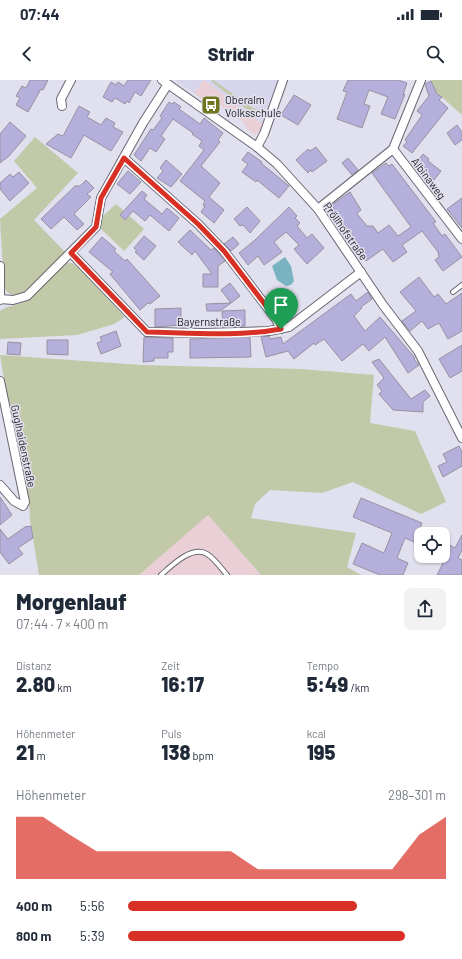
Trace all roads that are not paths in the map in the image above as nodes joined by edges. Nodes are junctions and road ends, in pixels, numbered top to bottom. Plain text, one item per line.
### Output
1 (71, 80) edge
2 (283, 80) edge
3 (421, 80) edge
4 (165, 82) edge
5 (62, 106) dead end
6 (257, 147) junction
7 (393, 149) junction
8 (124, 158) junction
9 (318, 209) junction
10 (462, 240) edge
11 (71, 253) junction
12 (0, 266) edge
13 (361, 272) junction
14 (462, 285) edge
15 (453, 292) dead end
16 (0, 300) edge
17 (281, 329) junction
18 (0, 381) edge
19 (462, 438) edge
20 (0, 485) edge
21 (161, 575) edge
22 (227, 575) edge

1 - 5 street
2 - 6 street
3 - 7 street
4 - 6 street, Pröllhofstraße
4 - 8 street
6 - 9 street, Pröllhofstraße
7 - 9 street
7 - 10 street, Albinaweg
8 - 11 street
8 - 17 street
9 - 13 street, Pröllhofstraße
11 - 16 street
11 - 17 street, Bayernstraße
12 - 16 street
13 - 17 street, Bayernstraße
13 - 19 street, Pröllhofstraße
14 - 15 lane
18 - 20 street, Guglhaidenstraße
21 - 22 lane

